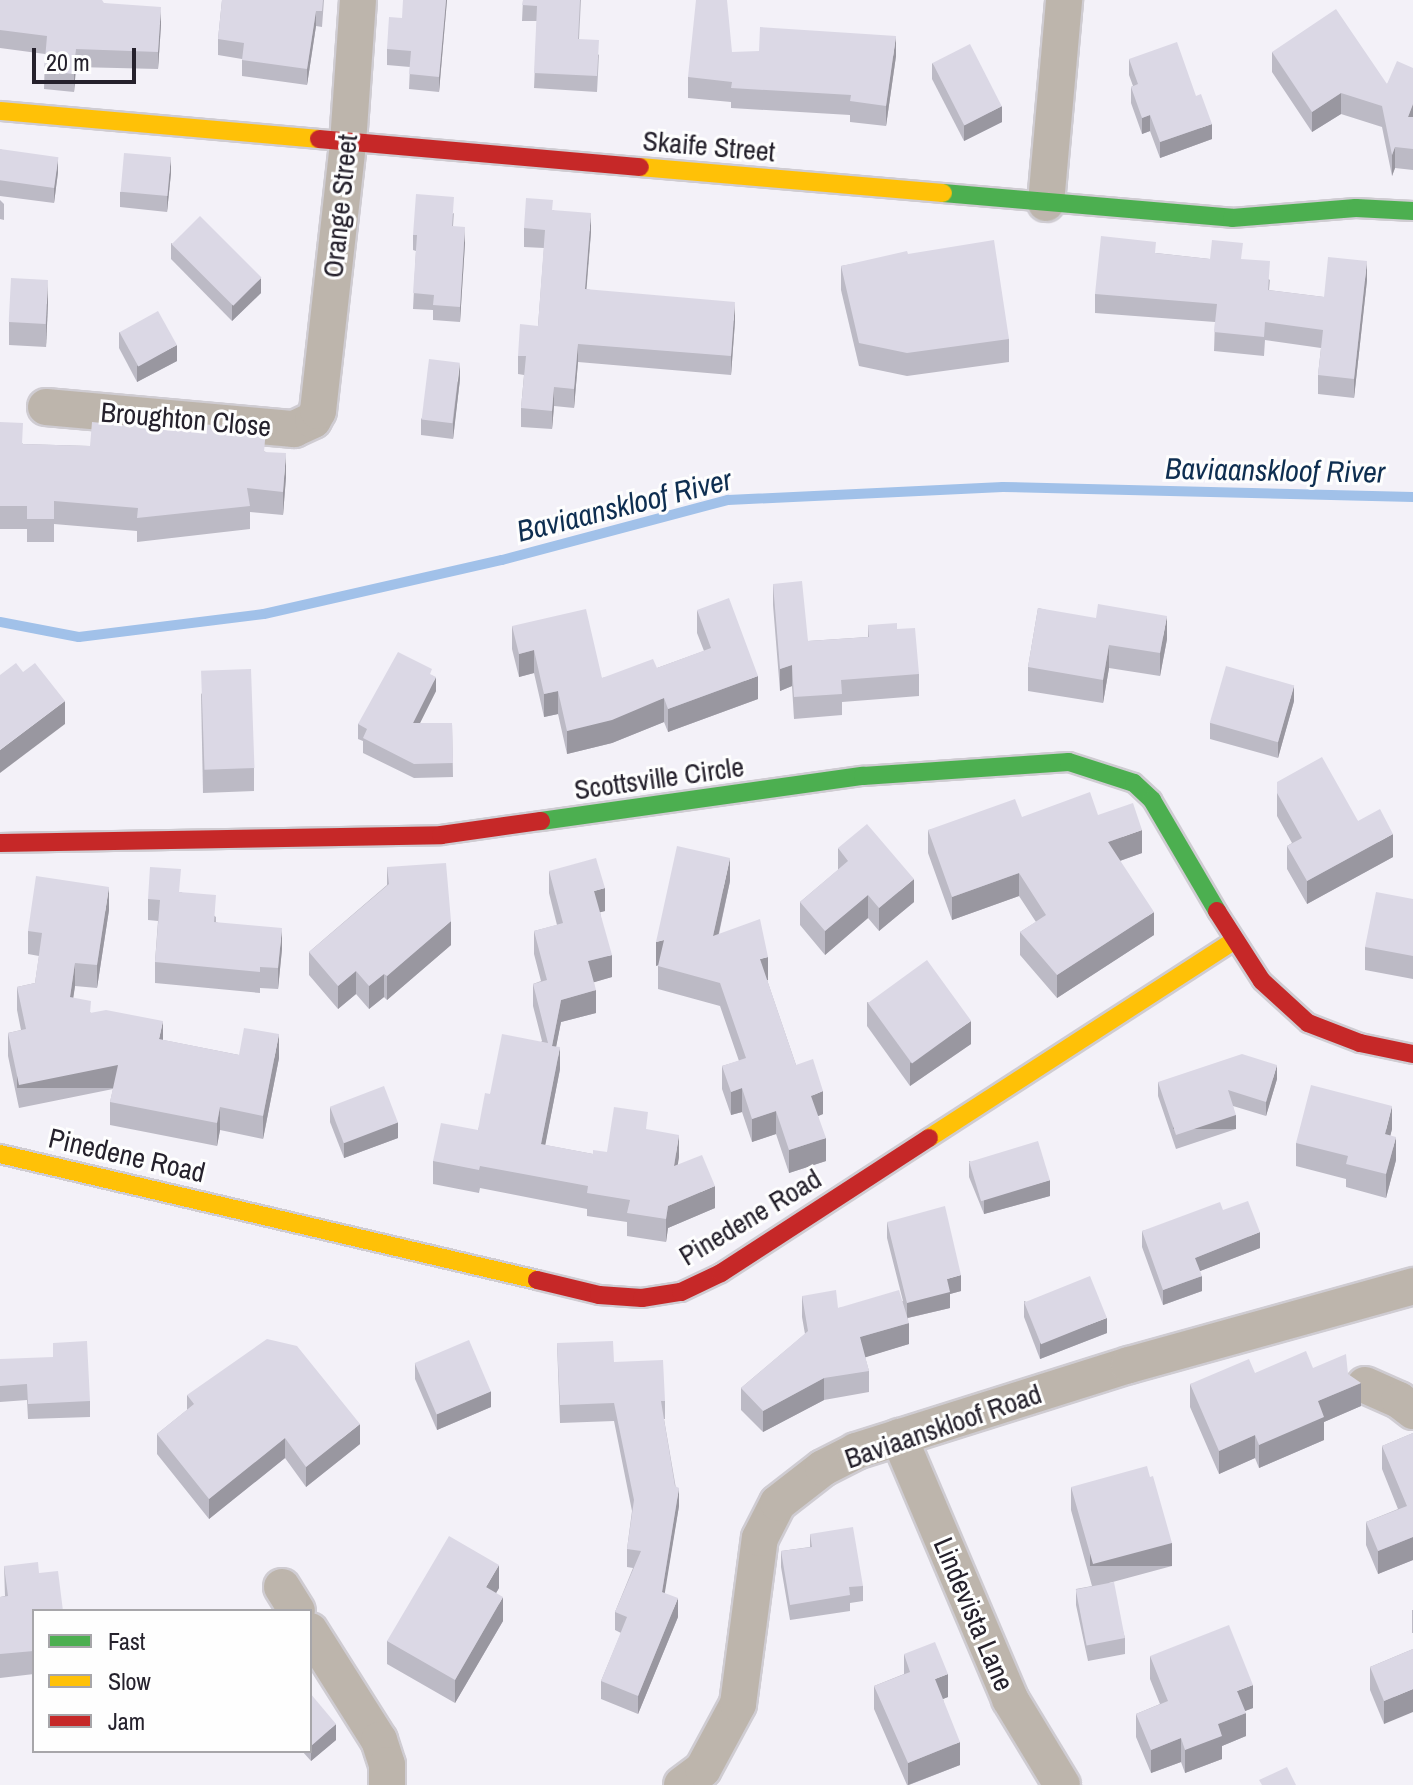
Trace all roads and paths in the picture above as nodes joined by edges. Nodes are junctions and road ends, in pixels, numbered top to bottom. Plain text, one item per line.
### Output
1 (358, 0) edge
2 (1064, 0) edge
3 (0, 111) edge
4 (348, 143) junction
5 (1046, 203) junction
6 (1413, 211) edge
7 (46, 407) dead end
8 (318, 411) joint
9 (0, 843) edge
10 (1233, 941) junction
11 (1413, 1054) edge
12 (0, 1154) edge
13 (1413, 1286) edge
14 (1365, 1385) dead end
15 (1413, 1411) edge
16 (899, 1437) junction
17 (312, 1634) edge
18 (387, 1785) edge
19 (682, 1785) edge
20 (1062, 1785) edge

1 - 4 street, Orange Street
2 - 5 street
3 - 4 street, Skaife Street
4 - 5 street, Skaife Street
4 - 8 street, Orange Street
5 - 6 street, Skaife Street
7 - 8 street, Broughton Close
9 - 10 street, Scottsville Circle
10 - 11 street, Scottsville Circle
10 - 12 street, Pinedene Road
13 - 16 street, Baviaanskloof Road
14 - 15 street
16 - 19 street, Baviaanskloof Road
16 - 20 street, Lindevista Lane
17 - 18 street

